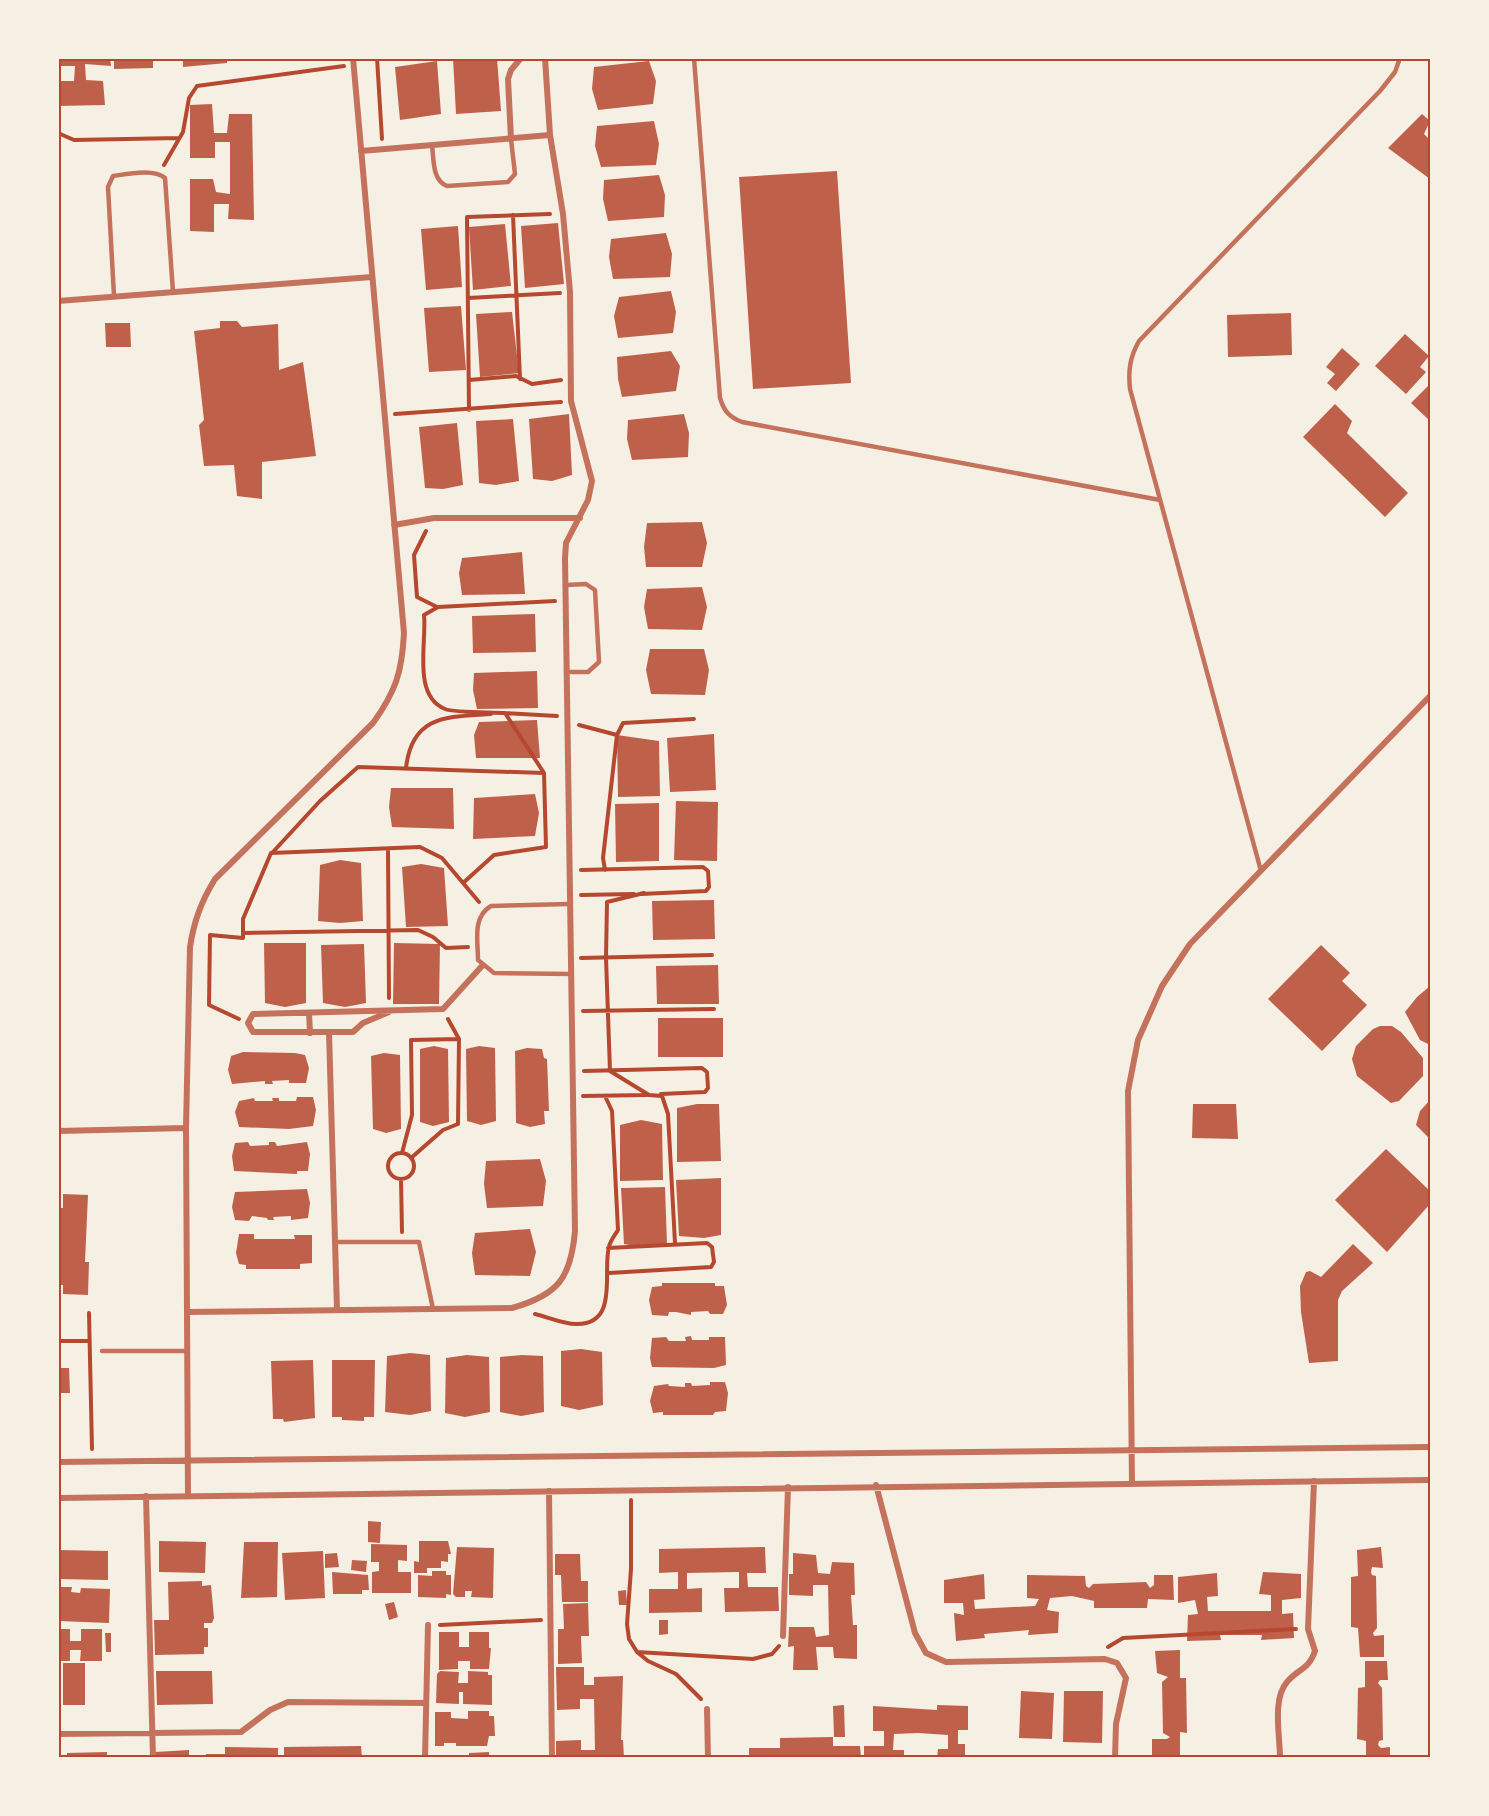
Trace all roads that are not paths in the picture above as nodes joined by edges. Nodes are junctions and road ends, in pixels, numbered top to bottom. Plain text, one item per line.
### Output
1 (520, 58) edge
2 (545, 58) edge
3 (694, 58) edge
4 (1400, 58) edge
5 (353, 62) edge
6 (550, 135) junction
7 (511, 139) junction
8 (432, 145) junction
9 (361, 151) junction
10 (372, 277) junction
11 (173, 292) junction
12 (114, 296) junction
13 (58, 301) edge
14 (1160, 500) junction
15 (580, 518) junction
16 (394, 525) junction
17 (566, 585) junction
18 (566, 672) junction
19 (1431, 696) edge
20 (1261, 870) junction
21 (569, 904) junction
22 (482, 966) junction
23 (570, 974) junction
24 (389, 1012) junction
25 (309, 1013) junction
26 (329, 1032) junction
27 (310, 1033) junction
28 (186, 1128) junction
29 (58, 1131) edge
30 (334, 1242) junction
31 (433, 1309) junction
32 (337, 1310) junction
33 (186, 1312) junction
34 (102, 1351) dead end
35 (187, 1351) junction
36 (1431, 1447) edge
37 (1132, 1450) junction
38 (187, 1461) junction
39 (58, 1462) edge
40 (1431, 1480) edge
41 (1314, 1481) junction
42 (1132, 1484) junction
43 (876, 1485) junction
44 (788, 1487) junction
45 (549, 1491) junction
46 (188, 1496) junction
47 (146, 1497) junction
48 (58, 1498) edge
49 (428, 1625) road end
50 (783, 1636) road end
51 (426, 1703) junction
52 (707, 1709) road end
53 (152, 1733) junction
54 (58, 1734) edge
55 (153, 1758) edge
56 (425, 1758) edge
57 (552, 1758) edge
58 (708, 1758) edge
59 (1115, 1758) edge
60 (1280, 1758) edge

1 - 7 street
2 - 6 street
3 - 14 lane
4 - 14 lane
5 - 9 street
6 - 7 street
6 - 15 street
7 - 8 street
7 - 8 lane
8 - 9 street
9 - 10 street
10 - 11 street
10 - 16 street
11 - 12 street
11 - 12 lane
12 - 13 street
14 - 20 lane
15 - 16 street
15 - 17 street
16 - 28 street
17 - 18 street
17 - 18 lane
18 - 21 street
19 - 20 street
20 - 37 street
21 - 22 lane
21 - 23 street
22 - 23 lane
22 - 24 street
23 - 31 street
24 - 25 street
24 - 26 street
25 - 27 street
25 - 27 street
26 - 27 street
26 - 30 street
28 - 29 street
28 - 33 street
30 - 31 lane
30 - 32 street
31 - 32 street
32 - 33 street
33 - 35 street
34 - 35 lane
35 - 38 street
36 - 37 street
37 - 38 street
37 - 42 street
38 - 39 street
38 - 46 street
40 - 41 street
41 - 42 street
41 - 60 street
42 - 43 street
43 - 44 street
43 - 59 street
44 - 45 street
44 - 50 street
45 - 46 street
45 - 57 street
46 - 47 street
47 - 48 street
47 - 53 street
49 - 51 street
51 - 53 street
51 - 56 street
52 - 58 street
53 - 54 street
53 - 55 street

